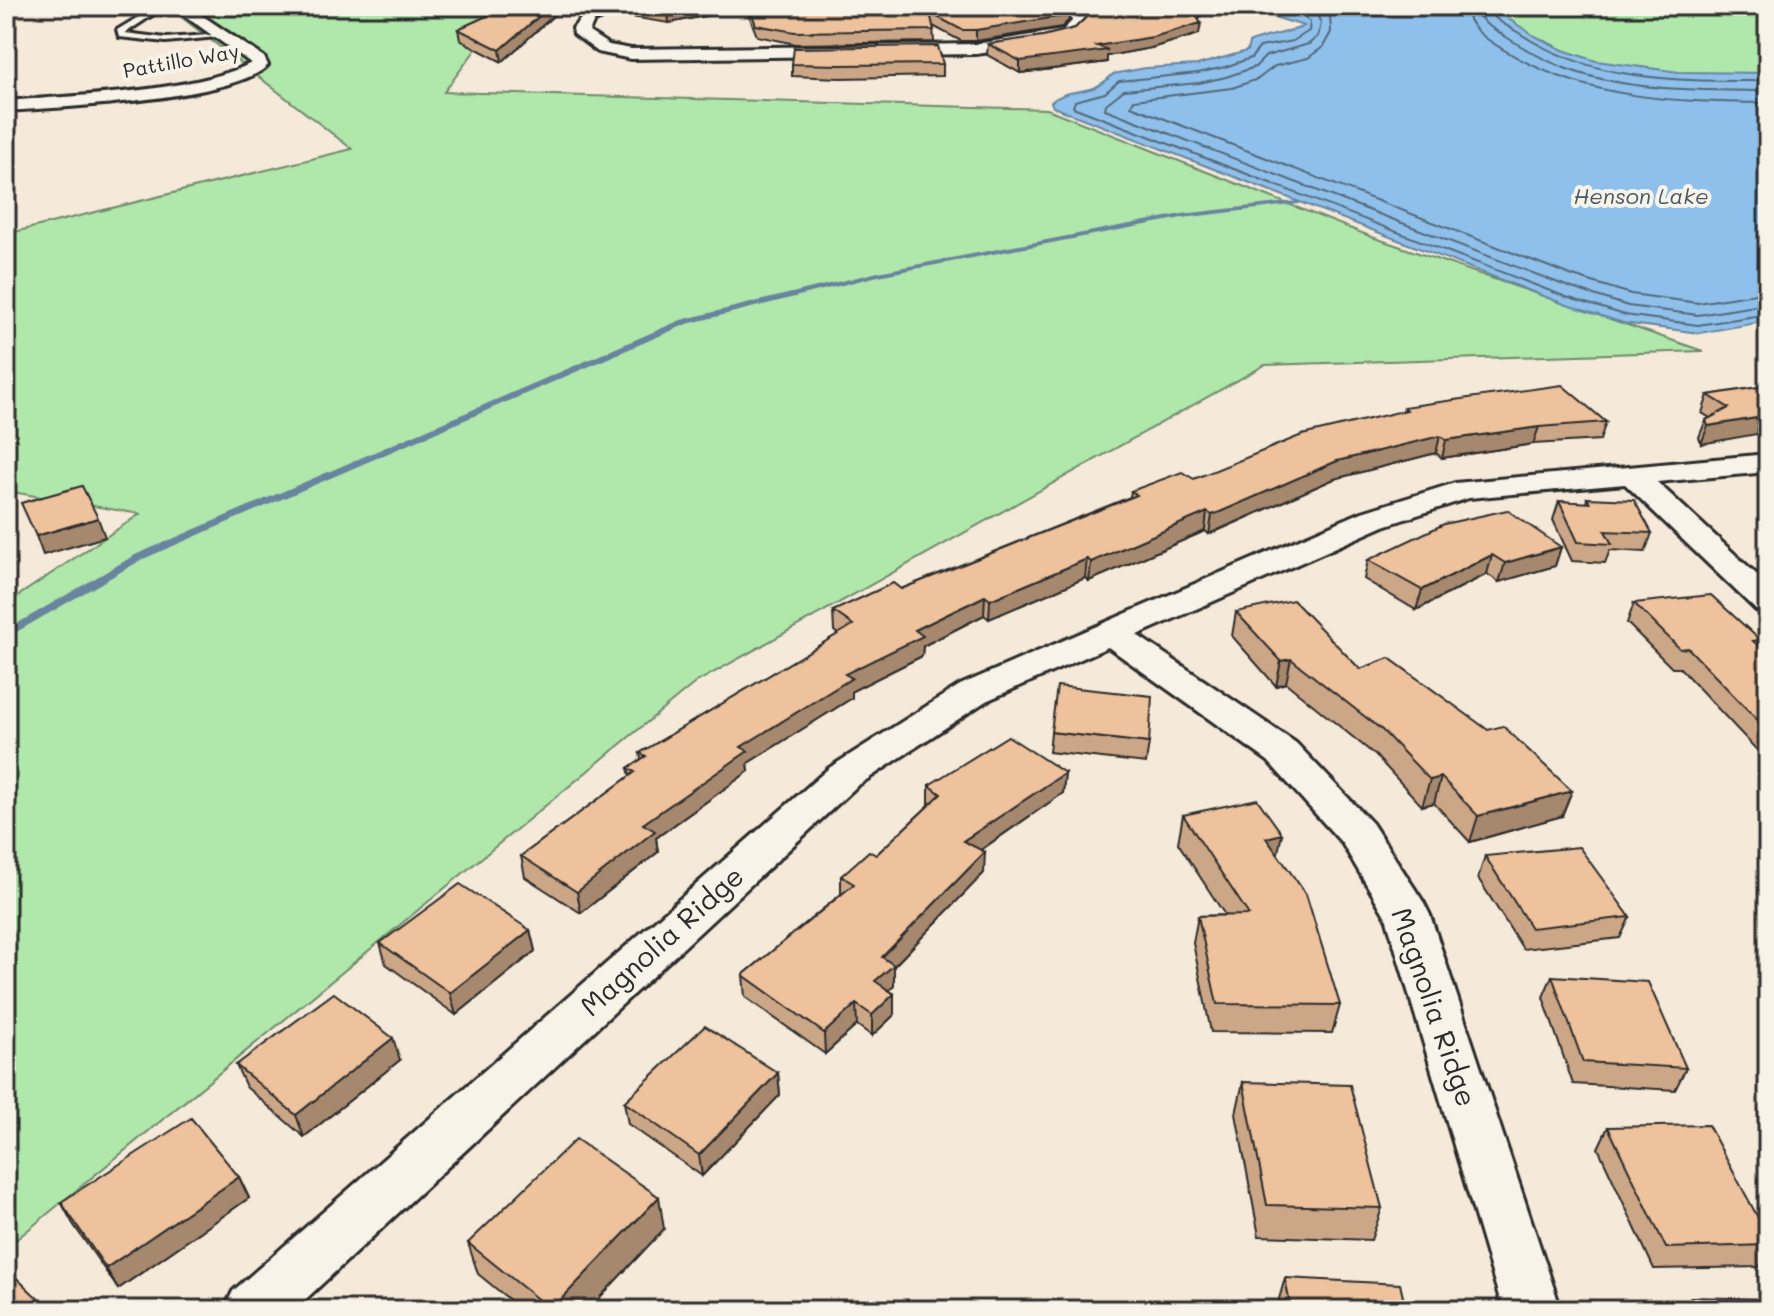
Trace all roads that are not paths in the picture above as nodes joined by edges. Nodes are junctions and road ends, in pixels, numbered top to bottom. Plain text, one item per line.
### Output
1 (162, 6) edge
2 (178, 6) edge
3 (625, 6) edge
4 (1067, 6) edge
5 (223, 36) junction
6 (6, 106) edge
7 (1768, 463) edge
8 (1632, 475) junction
9 (1768, 603) edge
10 (1111, 633) junction
11 (253, 1310) edge
12 (1532, 1310) edge

1 - 5 lane
2 - 5 street, Pattillo Way
3 - 4 street
5 - 6 street, Pattillo Way
7 - 8 street, Magnolia Ridge
8 - 9 street
8 - 10 street, Magnolia Ridge
10 - 11 street, Magnolia Ridge
10 - 12 street, Magnolia Ridge

